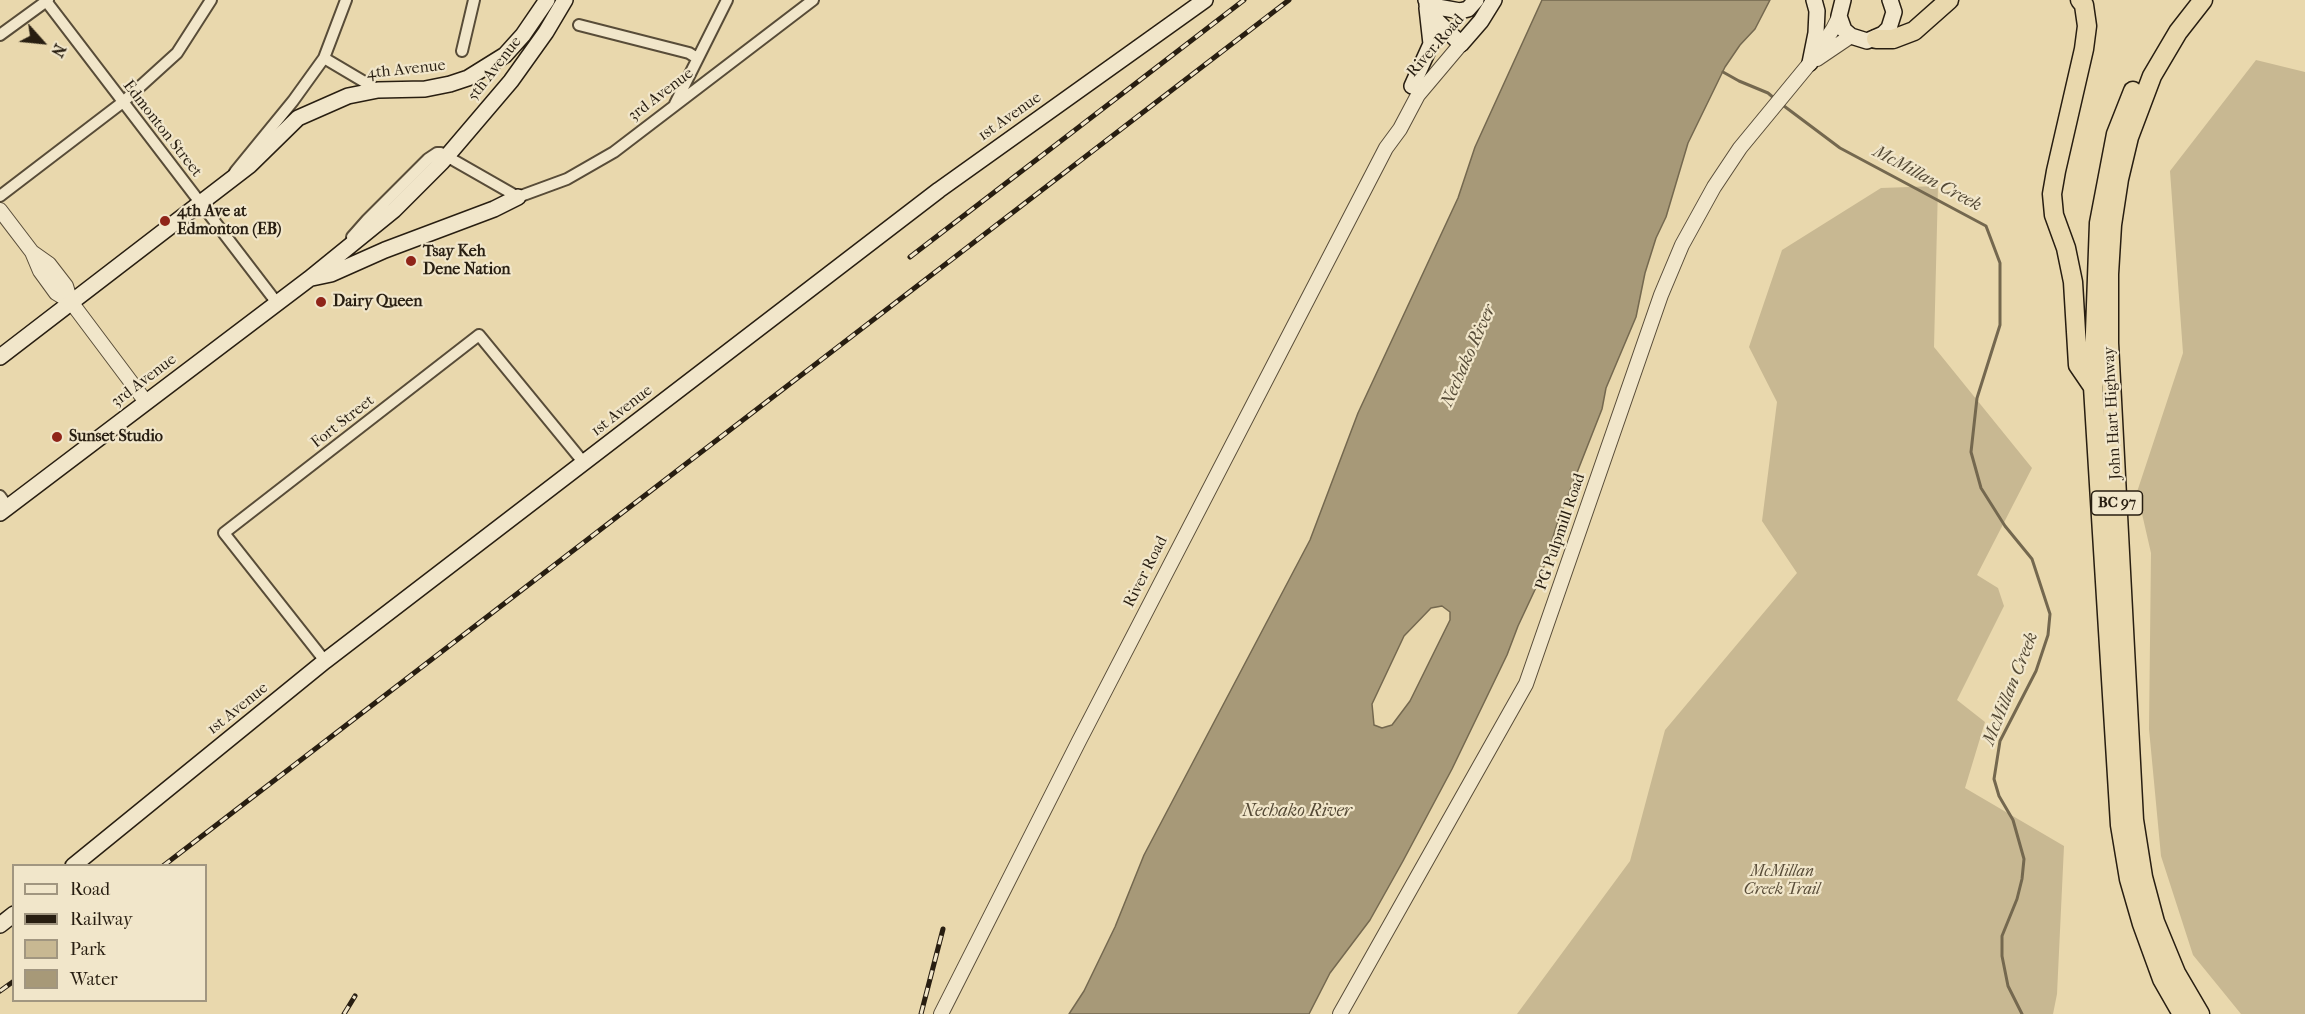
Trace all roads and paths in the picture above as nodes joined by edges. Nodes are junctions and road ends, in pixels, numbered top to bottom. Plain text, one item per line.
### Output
1 (211, 0) edge
2 (346, 0) edge
3 (474, 0) edge
4 (547, 0) edge
5 (565, 0) edge
6 (727, 0) edge
7 (813, 0) edge
8 (1205, 0) edge
9 (1476, 0) edge
10 (1483, 0) edge
11 (1494, 0) edge
12 (1814, 0) edge
13 (1821, 0) edge
14 (1843, 0) edge
15 (1949, 0) edge
16 (2080, 0) edge
17 (2188, 0) edge
18 (2203, 0) edge
19 (47, 1) edge
20 (1892, 1) edge
21 (1426, 2) edge
22 (1839, 17) junction
23 (579, 25) dead end
24 (0, 35) edge
25 (1851, 36) junction
26 (1876, 39) junction
27 (1458, 41) junction
28 (462, 51) dead end
29 (505, 55) joint
30 (324, 58) junction
31 (697, 58) junction
32 (1810, 63) junction
33 (1412, 86) junction
34 (378, 90) junction
35 (123, 102) junction
36 (673, 108) junction
37 (1386, 147) junction
38 (447, 156) junction
39 (227, 183) junction
40 (0, 196) edge
41 (518, 197) junction
42 (200, 203) junction
43 (0, 210) edge
44 (309, 279) junction
45 (71, 302) junction
46 (277, 303) junction
47 (0, 357) edge
48 (2094, 387) junction
49 (146, 402) junction
50 (584, 463) junction
51 (3, 505) edge
52 (326, 661) junction
53 (75, 864) edge
54 (12, 916) edge
55 (0, 925) edge
56 (941, 1014) edge
57 (1340, 1014) edge
58 (2182, 1014) edge
59 (2200, 1014) edge

1 - 35 street
2 - 30 street, 4th Avenue
3 - 28 street
4 - 29 main road, 5th Avenue
5 - 38 main road, 5th Avenue
6 - 31 street
7 - 36 street, 3rd Avenue
8 - 50 main road, 1st Avenue
9 - 21 main road
10 - 27 main road, River Road
11 - 27 main road, River Road
12 - 32 main road
13 - 22 main road
14 - 22 main road
15 - 26 highway
16 - 48 highway
17 - 48 highway, John Hart Highway / BC 97
18 - 59 highway, John Hart Highway / BC 97
19 - 24 street
19 - 35 street, Edmonton Street
20 - 26 main road
21 - 27 main road
21 - 33 main road
22 - 25 main road
22 - 32 street
23 - 31 street
25 - 26 main road
25 - 32 street
27 - 33 street, River Road
27 - 37 street, River Road
29 - 34 main road, 4th Avenue
30 - 34 street
30 - 39 street, 4th Avenue
31 - 36 street
32 - 57 street, PG Pulpmill Road
33 - 37 street, River Road
34 - 39 main road, 4th Avenue
35 - 40 street
35 - 42 street, Edmonton Street
36 - 41 street, 3rd Avenue
37 - 56 street, River Road
38 - 41 street
38 - 44 main road, 5th Avenue
39 - 42 main road, 4th Avenue
41 - 44 main road
42 - 45 main road, 4th Avenue
42 - 46 street, Edmonton Street
43 - 45 street
44 - 46 main road, 3rd Avenue
45 - 47 main road, 4th Avenue
45 - 49 street
46 - 49 main road, 3rd Avenue
48 - 58 highway, John Hart Highway / BC 97
49 - 51 main road, 3rd Avenue
50 - 52 main road, 1st Avenue
50 - 52 street, Fort Street
52 - 53 main road, 1st Avenue
54 - 55 main road

